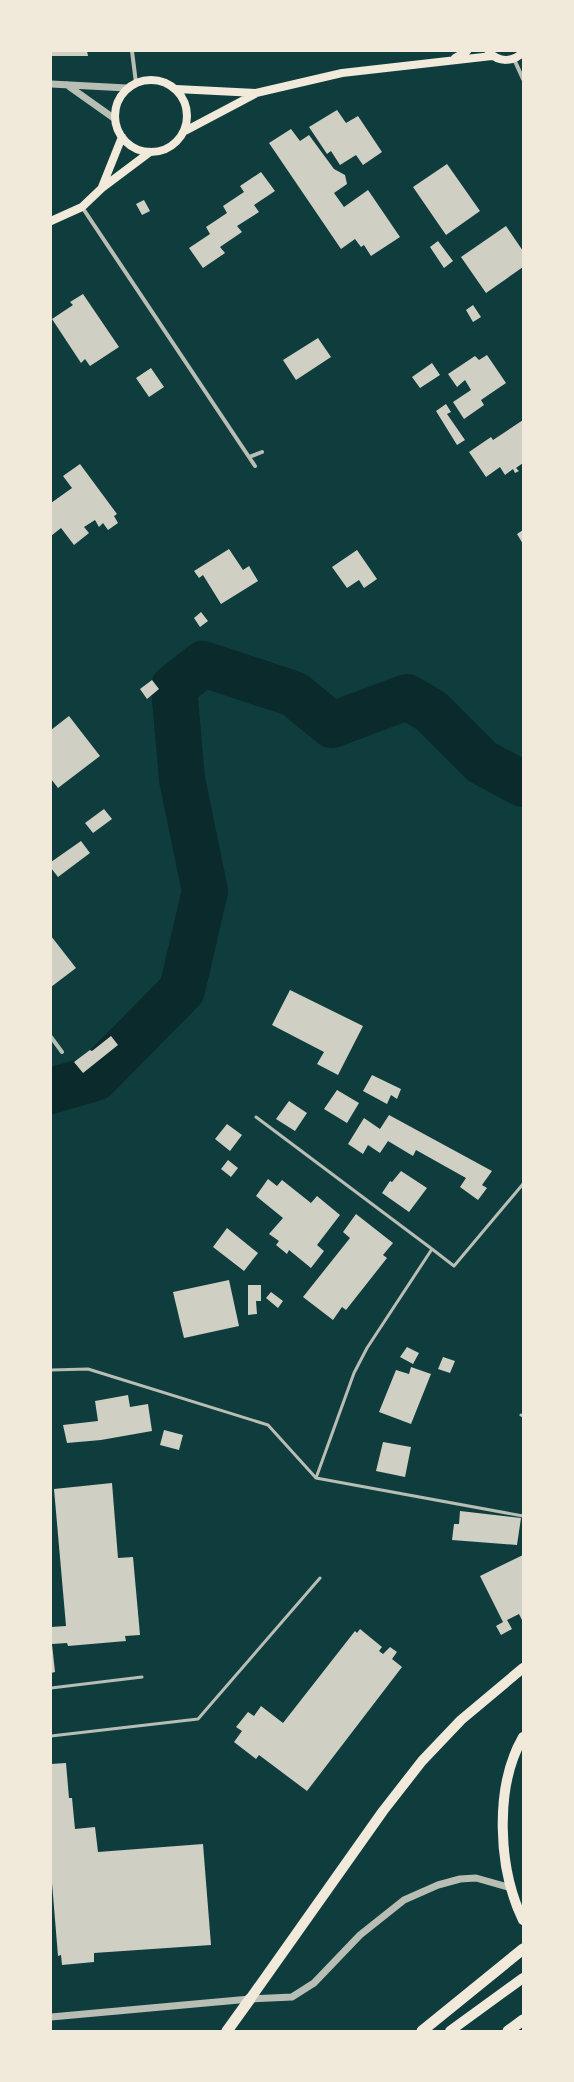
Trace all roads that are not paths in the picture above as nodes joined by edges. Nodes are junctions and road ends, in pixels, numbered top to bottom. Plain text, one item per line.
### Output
1 (132, 51) edge
2 (467, 51) edge
3 (523, 52) edge
4 (490, 53) edge
5 (514, 59) junction
6 (453, 60) junction
7 (523, 79) edge
8 (136, 83) junction
9 (51, 84) edge
10 (67, 85) junction
11 (128, 88) junction
12 (176, 89) junction
13 (256, 94) junction
14 (115, 119) junction
15 (185, 131) junction
16 (122, 138) junction
17 (150, 152) junction
18 (102, 188) junction
19 (82, 207) junction
20 (51, 221) edge
21 (262, 452) dead end
22 (249, 457) junction
23 (255, 466) dead end
24 (51, 1037) edge
25 (62, 1052) dead end
26 (256, 1117) dead end
27 (523, 1184) edge
28 (432, 1250) junction
29 (51, 1370) edge
30 (316, 1478) junction
31 (523, 1516) edge
32 (320, 1578) dead end
33 (523, 1668) edge
34 (142, 1677) dead end
35 (51, 1688) edge
36 (51, 1736) edge
37 (523, 1737) edge
38 (511, 1888) junction
39 (521, 1916) edge
40 (523, 1949) edge
41 (523, 1978) edge
42 (250, 1999) junction
43 (51, 2017) edge
44 (523, 2020) edge
45 (227, 2031) edge
46 (422, 2031) edge
47 (450, 2031) edge
48 (508, 2031) edge

1 - 8 street
2 - 6 main road
3 - 5 main road
4 - 5 main road
4 - 6 main road
5 - 7 street
6 - 13 main road
8 - 11 main road
8 - 12 main road
9 - 10 street
10 - 11 street
10 - 14 street
11 - 14 main road
12 - 13 main road
12 - 15 main road
13 - 15 main road
14 - 16 main road
15 - 17 main road
16 - 17 main road
16 - 18 main road
17 - 18 main road
18 - 19 main road
19 - 20 main road
19 - 22 street
21 - 22 street
22 - 23 street
24 - 25 street
26 - 28 lane
27 - 28 lane
28 - 30 lane
29 - 30 lane
30 - 31 lane
32 - 36 lane
33 - 42 main road
34 - 35 lane
37 - 38 main road
38 - 39 main road
38 - 42 street
40 - 46 highway
41 - 47 main road
42 - 43 street
42 - 45 highway
44 - 48 highway

